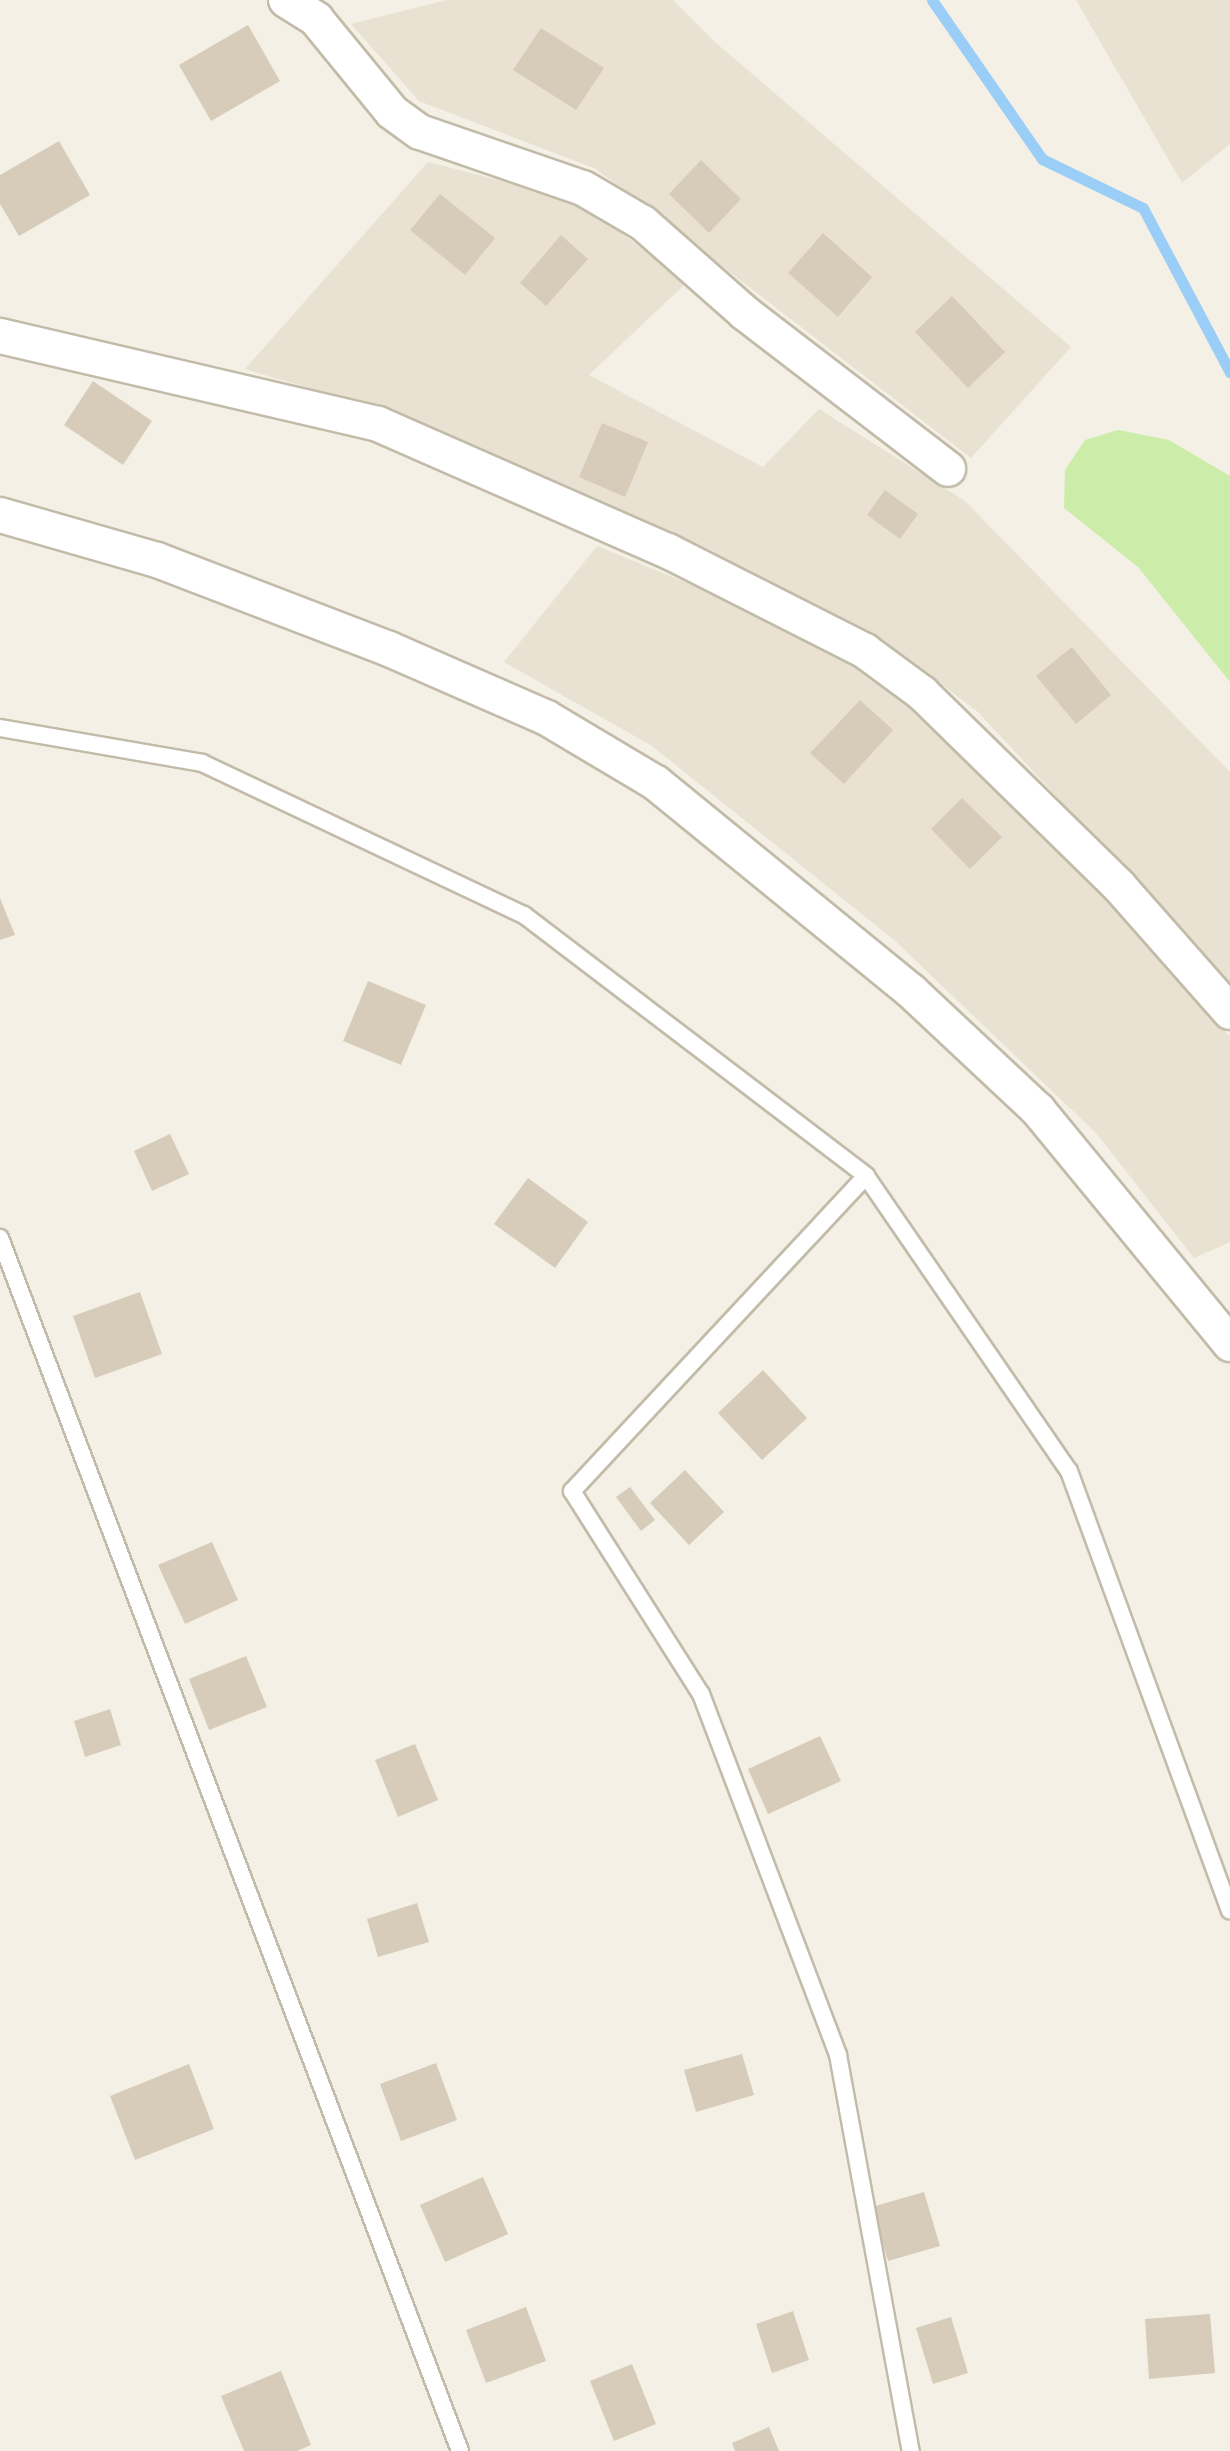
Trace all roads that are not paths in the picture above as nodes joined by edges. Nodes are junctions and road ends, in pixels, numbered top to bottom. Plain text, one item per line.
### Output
1 (286, 0) edge
2 (0, 336) edge
3 (948, 469) dead end
4 (0, 515) edge
5 (0, 728) edge
6 (1230, 1012) edge
7 (866, 1176) junction
8 (0, 1238) edge
9 (1230, 1344) edge
10 (1230, 1910) edge
11 (460, 2451) edge
12 (911, 2451) edge

1 - 3 street
2 - 6 street
4 - 9 street
5 - 7 lane
7 - 10 lane
7 - 12 lane
8 - 11 lane

